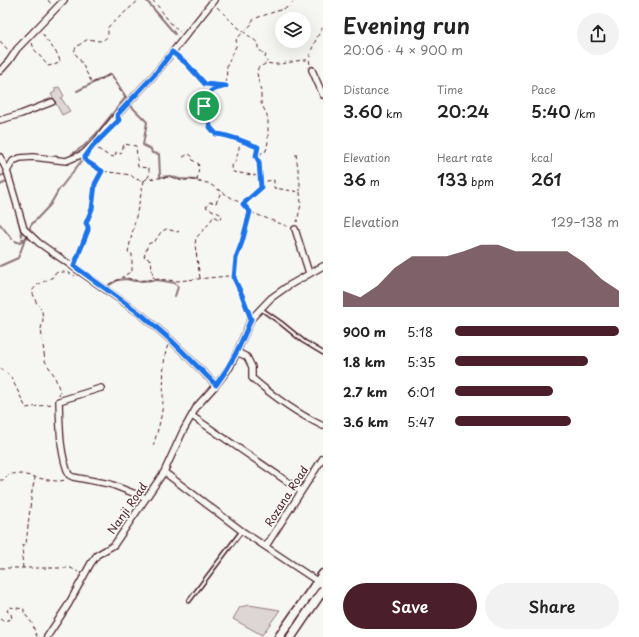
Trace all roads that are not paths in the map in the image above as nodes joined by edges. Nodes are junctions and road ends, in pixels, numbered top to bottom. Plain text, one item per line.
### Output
1 (64, 0) edge
2 (213, 2) edge
3 (312, 70) road end
4 (0, 71) edge
5 (323, 95) edge
6 (52, 102) dead end
7 (0, 120) edge
8 (0, 157) edge
9 (6, 171) junction
10 (295, 229) road end
11 (323, 266) edge
12 (309, 273) junction
13 (260, 308) junction
14 (238, 352) junction
15 (323, 352) edge
16 (216, 385) junction
17 (101, 388) dead end
18 (192, 416) junction
19 (323, 426) edge
20 (323, 458) edge
21 (164, 472) junction
22 (301, 491) junction
23 (146, 498) junction
24 (242, 531) junction
25 (266, 546) junction
26 (323, 574) edge
27 (320, 583) edge
28 (323, 590) edge
29 (189, 601) dead end
30 (46, 637) edge
31 (279, 637) edge
32 (291, 637) edge

1 - 4 street
2 - 9 street
3 - 5 street
6 - 7 street
8 - 9 street
9 - 16 street
10 - 12 street
11 - 12 street, Nanji Road
12 - 13 street, Nanji Road
13 - 14 street, Nanji Road
13 - 15 lane
14 - 16 street, Nanji Road
14 - 19 street
16 - 18 street, Nanji Road
17 - 23 street
18 - 21 street, Nanji Road
18 - 22 street
20 - 22 street, Rozana Road
21 - 23 street, Nanji Road
21 - 24 street
22 - 25 street, Rozana Road
23 - 30 street, Nanji Road
24 - 25 street
24 - 29 lane
25 - 27 street
26 - 27 main road
27 - 31 main road
28 - 32 main road

